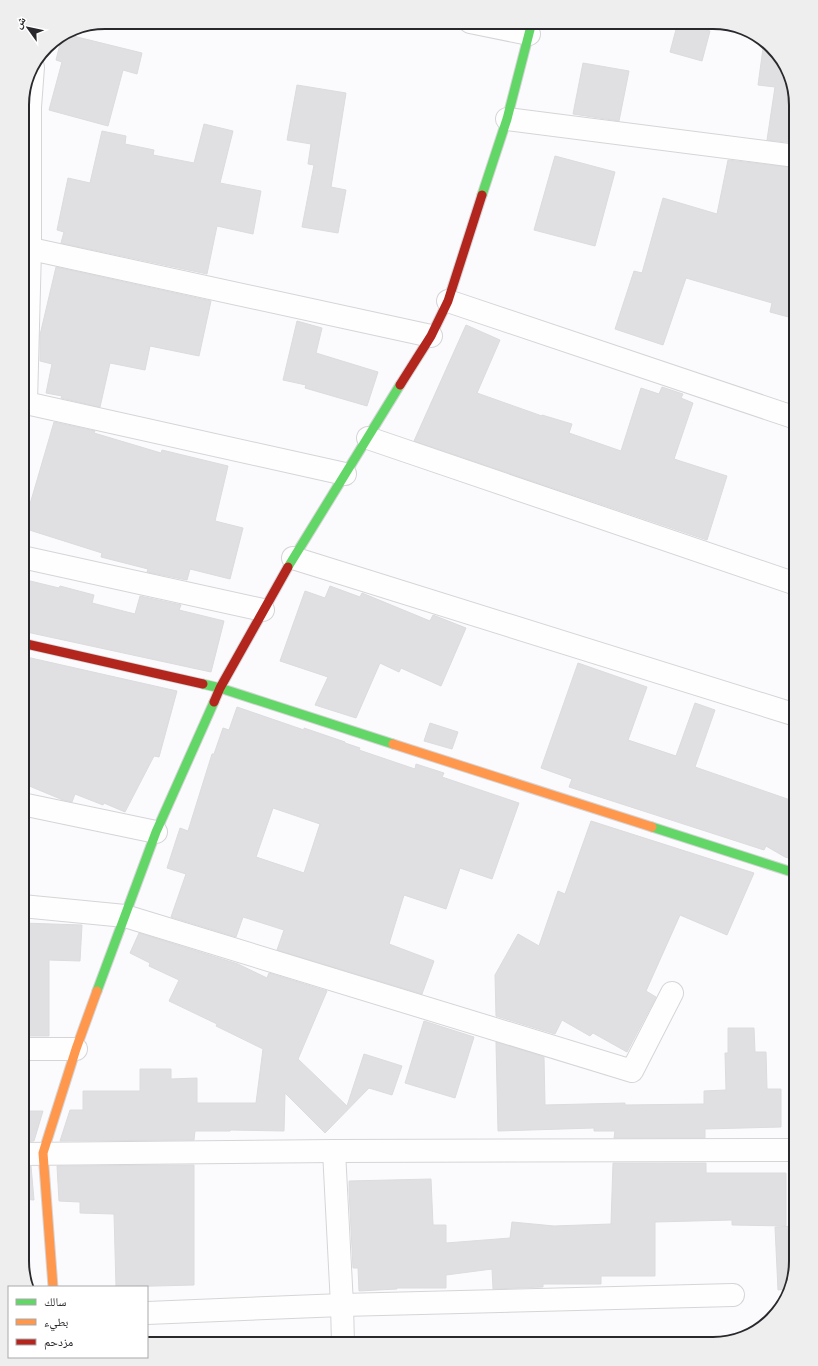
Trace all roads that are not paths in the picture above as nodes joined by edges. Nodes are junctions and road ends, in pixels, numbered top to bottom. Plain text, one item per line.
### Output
1 (531, 29) edge
2 (31, 91) edge
3 (507, 119) junction
4 (29, 122) edge
5 (789, 155) edge
6 (29, 249) edge
7 (448, 301) junction
8 (431, 336) junction
9 (29, 404) edge
10 (789, 416) edge
11 (368, 438) junction
12 (345, 474) junction
13 (293, 558) junction
14 (29, 559) edge
15 (789, 582) edge
16 (263, 610) junction
17 (29, 645) edge
18 (220, 688) junction
19 (789, 713) edge
20 (29, 805) edge
21 (156, 832) junction
22 (789, 871) edge
23 (29, 907) edge
24 (124, 916) junction
25 (672, 993) dead end
26 (29, 1049) edge
27 (76, 1049) junction
28 (789, 1150) edge
29 (334, 1151) junction
30 (43, 1153) junction
31 (29, 1154) edge
32 (53, 1286) edge
33 (733, 1295) dead end
34 (342, 1305) junction
35 (148, 1313) edge
36 (343, 1337) edge

1 - 3 street
2 - 4 street
3 - 5 street
3 - 7 street
6 - 8 street
7 - 8 street
7 - 10 street
8 - 11 street
9 - 12 street
11 - 12 street
11 - 15 street
12 - 13 street
13 - 16 street
13 - 19 street
14 - 16 street
16 - 18 street
17 - 18 street
18 - 21 street
18 - 22 street
20 - 21 street
21 - 24 street
23 - 24 street
24 - 25 street
24 - 27 street
26 - 27 street
27 - 30 street
28 - 29 street
29 - 30 street
29 - 34 street
30 - 31 street
30 - 32 street
33 - 34 street
34 - 35 street
34 - 36 street

